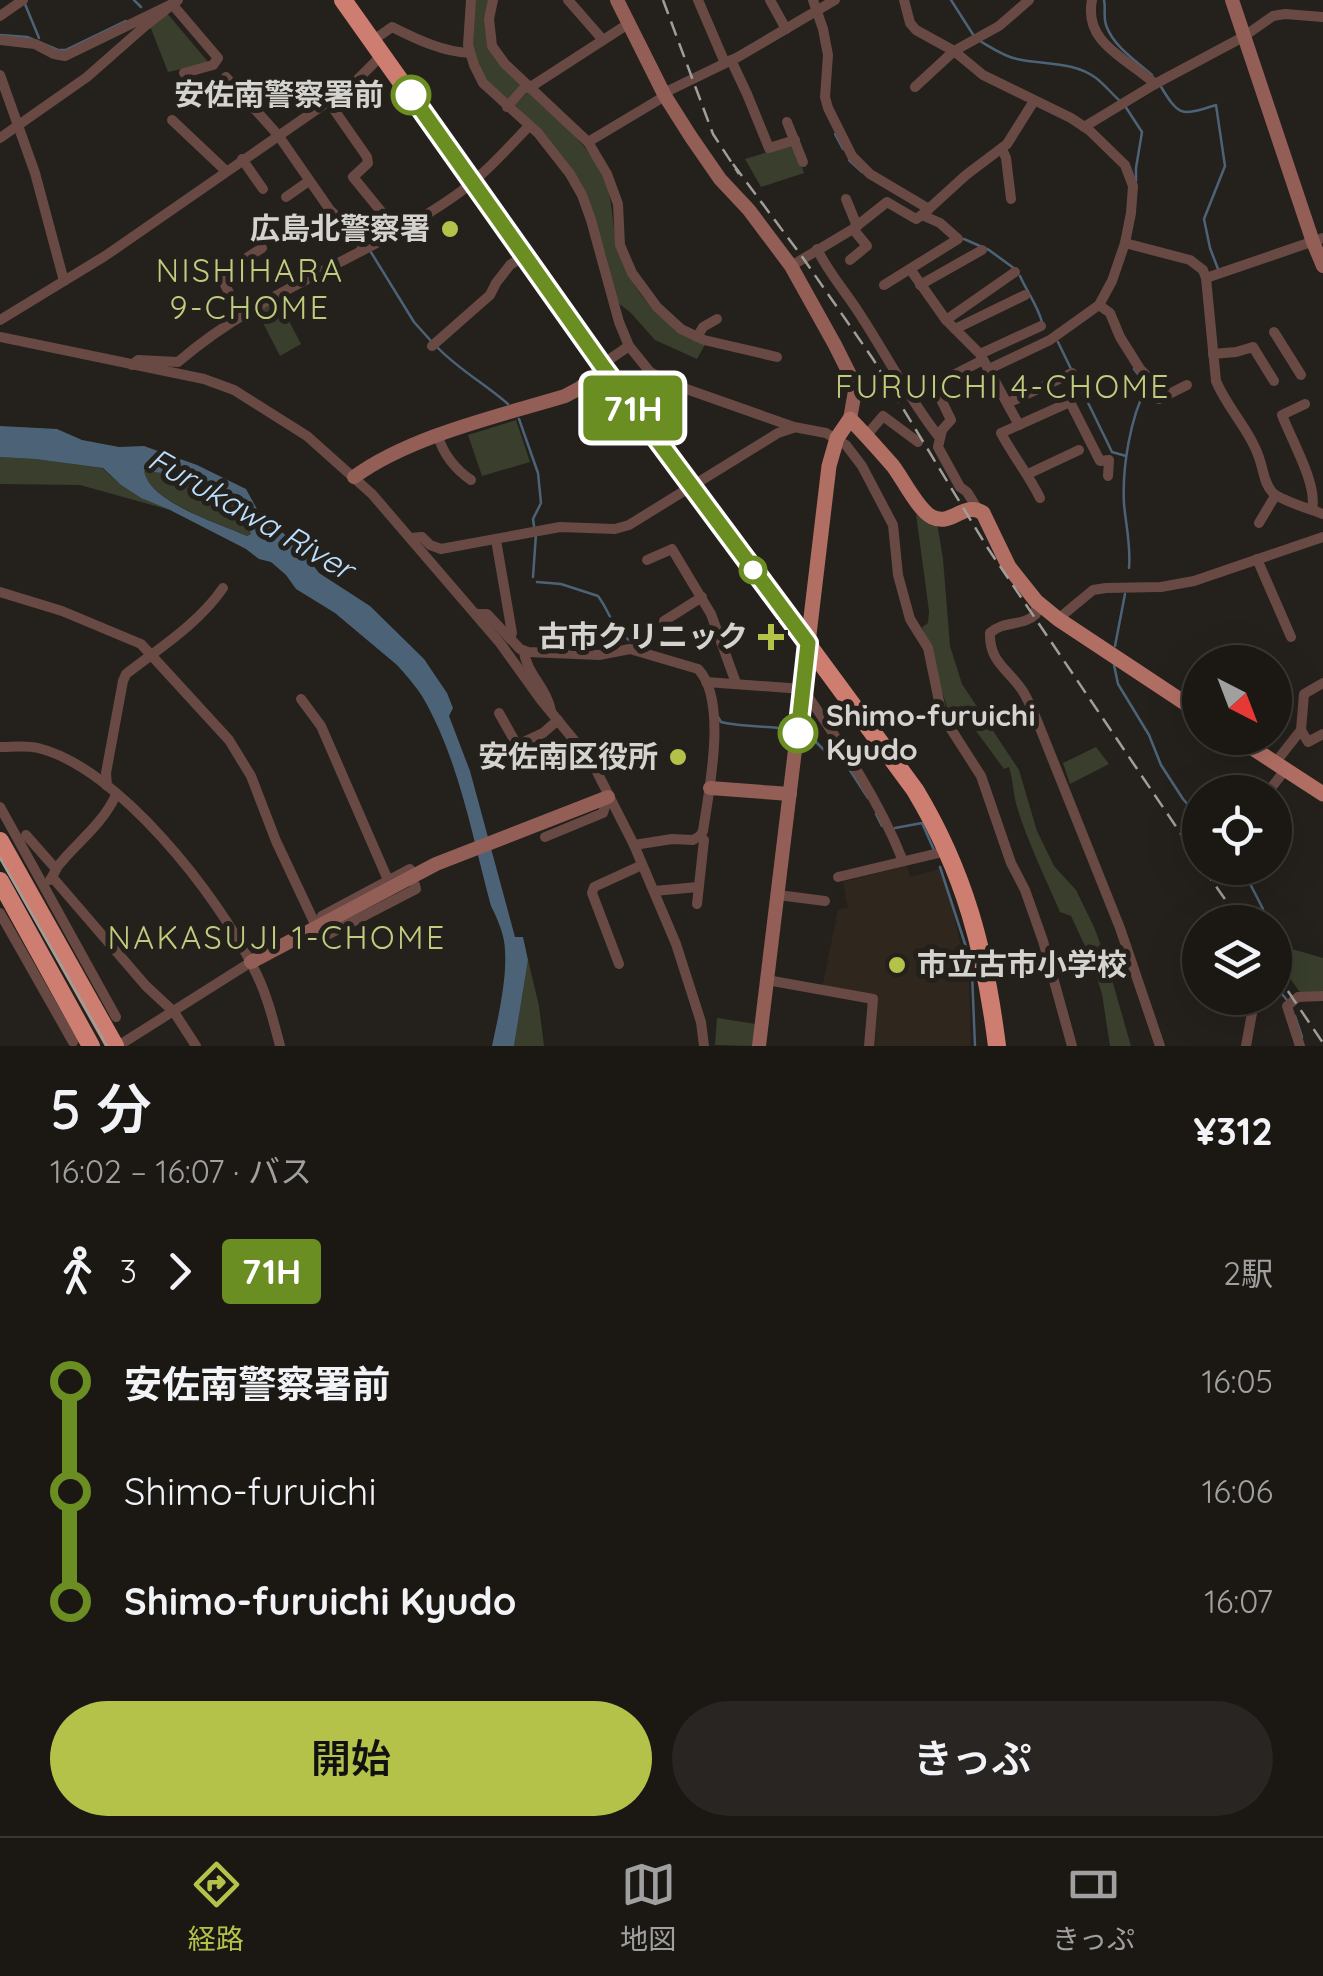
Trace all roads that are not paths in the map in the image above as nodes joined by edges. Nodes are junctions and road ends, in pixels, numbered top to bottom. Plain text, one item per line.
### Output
1 (23, 0) edge
2 (343, 0) edge
3 (470, 0) edge
4 (493, 0) edge
5 (568, 0) edge
6 (617, 0) edge
7 (698, 0) edge
8 (770, 0) edge
9 (835, 0) edge
10 (904, 0) edge
11 (1029, 0) edge
12 (1092, 0) edge
13 (1232, 0) edge
14 (175, 2) edge
15 (815, 6) edge
16 (1320, 12) edge
17 (0, 16) edge
18 (628, 24) junction
19 (786, 29) junction
20 (1243, 36) junction
21 (0, 40) edge
22 (603, 40) junction
23 (377, 48) junction
24 (954, 51) junction
25 (470, 53) junction
26 (728, 62) junction
27 (184, 73) dead end
28 (0, 76) edge
29 (226, 78) dead end
30 (1155, 84) junction
31 (915, 87) dead end
32 (529, 88) junction
33 (665, 96) junction
34 (328, 101) junction
35 (1034, 101) junction
36 (507, 107) junction
37 (172, 120) dead end
38 (787, 122) dead end
39 (18, 124) junction
40 (529, 126) junction
41 (1084, 127) junction
42 (280, 133) junction
43 (0, 138) edge
44 (795, 140) junction
45 (588, 142) junction
46 (1002, 149) junction
47 (242, 159) junction
48 (803, 162) dead end
49 (226, 171) junction
50 (309, 181) junction
51 (473, 182) junction
52 (263, 189) dead end
53 (286, 198) dead end
54 (846, 199) dead end
55 (1011, 200) dead end
56 (926, 212) junction
57 (855, 228) junction
58 (397, 231) junction
59 (1318, 240) edge
60 (1125, 243) junction
61 (367, 247) junction
62 (262, 248) dead end
63 (818, 249) junction
64 (982, 250) dead end
65 (524, 256) junction
66 (850, 260) dead end
67 (791, 266) junction
68 (1323, 266) edge
69 (910, 269) junction
70 (1016, 272) dead end
71 (1206, 278) junction
72 (64, 281) junction
73 (920, 284) junction
74 (884, 285) dead end
75 (1025, 296) dead end
76 (1099, 305) junction
77 (241, 316) junction
78 (717, 319) dead end
79 (0, 320) edge
80 (950, 325) junction
81 (1041, 326) dead end
82 (1274, 332) dead end
83 (697, 336) junction
84 (0, 337) edge
85 (434, 344) dead end
86 (629, 346) junction
87 (1214, 354) junction
88 (1288, 356) junction
89 (776, 358) dead end
90 (984, 361) junction
91 (132, 365) junction
92 (604, 368) junction
93 (1266, 368) junction
94 (1072, 373) dead end
95 (1302, 375) dead end
96 (1274, 381) dead end
97 (1186, 385) dead end
98 (1008, 403) junction
99 (1305, 404) dead end
100 (850, 418) junction
101 (1020, 425) junction
102 (794, 427) junction
103 (438, 436) junction
104 (866, 436) junction
105 (939, 437) junction
106 (838, 438) junction
107 (918, 442) dead end
108 (1079, 450) dead end
109 (1028, 474) junction
110 (1108, 476) dead end
111 (354, 477) junction
112 (471, 480) dead end
113 (691, 486) junction
114 (1276, 496) junction
115 (1040, 498) dead end
116 (977, 508) junction
117 (1318, 512) edge
118 (1259, 523) dead end
119 (412, 538) junction
120 (1323, 538) edge
121 (496, 540) junction
122 (647, 560) dead end
123 (1258, 560) junction
124 (223, 588) dead end
125 (0, 592) edge
126 (702, 597) junction
127 (774, 598) junction
128 (1036, 601) junction
129 (813, 603) junction
130 (476, 614) junction
131 (1058, 619) junction
132 (664, 620) dead end
133 (1291, 637) dead end
134 (510, 639) junction
135 (808, 643) junction
136 (524, 650) junction
137 (151, 655) junction
138 (834, 678) junction
139 (709, 682) junction
140 (736, 683) junction
141 (1323, 683) edge
142 (804, 684) junction
143 (301, 699) dead end
144 (1182, 701) edge
145 (499, 712) dead end
146 (554, 716) junction
147 (1301, 730) junction
148 (1323, 734) edge
149 (0, 748) edge
150 (1263, 755) edge
151 (1280, 766) junction
152 (1276, 775) edge
153 (710, 788) junction
154 (112, 791) junction
155 (790, 794) junction
156 (1323, 794) edge
157 (608, 798) junction
158 (0, 807) edge
159 (0, 829) edge
160 (13, 836) edge
161 (700, 836) junction
162 (546, 838) dead end
163 (634, 845) junction
164 (948, 852) junction
165 (903, 861) junction
166 (642, 865) junction
167 (55, 873) junction
168 (838, 877) dead end
169 (0, 880) edge
170 (388, 880) junction
171 (43, 885) junction
172 (698, 887) junction
173 (654, 891) junction
174 (778, 894) junction
175 (825, 902) dead end
176 (697, 904) dead end
177 (0, 913) edge
178 (316, 926) junction
179 (4, 933) edge
180 (79, 951) junction
181 (250, 962) junction
182 (619, 964) dead end
183 (72, 972) junction
184 (35, 978) junction
185 (767, 980) junction
186 (56, 984) junction
187 (1323, 996) edge
188 (174, 1012) junction
189 (1252, 1015) edge
190 (116, 1017) dead end
191 (82, 1044) edge
192 (116, 1046) edge
193 (196, 1046) edge
194 (280, 1046) edge
195 (704, 1046) edge
196 (759, 1046) edge
197 (869, 1046) edge
198 (997, 1046) edge
199 (1072, 1046) edge
200 (1160, 1046) edge
201 (1246, 1046) edge
202 (1300, 1046) edge

1 - 17 street
2 - 23 highway
3 - 25 street
4 - 32 street
5 - 22 street
6 - 18 street
7 - 26 street
8 - 19 street
9 - 15 street
10 - 24 street
11 - 24 street
12 - 30 street
13 - 20 street
14 - 21 street
14 - 27 street
14 - 39 street
15 - 19 street
15 - 56 street
16 - 20 street
18 - 22 street
18 - 33 street
19 - 26 street
20 - 30 street
20 - 59 street
22 - 32 street
23 - 25 street
23 - 34 street
23 - 51 highway
24 - 31 street
24 - 35 street
25 - 36 street
26 - 33 street
26 - 44 street
28 - 39 street
29 - 42 street
30 - 41 street
32 - 36 street
32 - 45 street
33 - 45 street
33 - 67 street
34 - 42 street
34 - 58 street
35 - 41 street
35 - 46 street
36 - 40 street
37 - 49 street
38 - 44 street
39 - 43 street
39 - 72 street
40 - 51 street
40 - 86 street
41 - 60 street
42 - 47 street
42 - 50 street
44 - 48 street
45 - 83 street
46 - 55 street
46 - 56 street
47 - 49 street
47 - 52 street
49 - 72 street
50 - 53 street
50 - 61 street
51 - 58 street
51 - 65 highway
54 - 57 street
56 - 57 street
56 - 69 street
57 - 63 street
57 - 66 street
58 - 61 street
59 - 68 street
59 - 71 street
60 - 71 street
60 - 76 street
61 - 77 street
62 - 77 street
63 - 67 street
63 - 105 street
64 - 73 street
65 - 85 street
65 - 92 highway
67 - 100 street
69 - 73 street
69 - 74 street
70 - 80 street
71 - 87 street
72 - 79 street
73 - 80 street
75 - 80 street
76 - 90 street
76 - 97 street
77 - 91 street
78 - 83 street
80 - 90 street
81 - 90 street
82 - 88 street
83 - 89 street
84 - 91 street
86 - 92 street
86 - 102 street
87 - 93 street
87 - 114 street
88 - 93 street
88 - 95 street
90 - 98 street
90 - 105 street
91 - 111 street
92 - 103 street
92 - 113 highway
93 - 96 street
94 - 98 street
98 - 101 street
99 - 117 street
100 - 104 main road
100 - 106 main road
101 - 109 street
101 - 110 street
102 - 106 street
102 - 113 street
103 - 111 street
103 - 112 street
104 - 107 street
104 - 116 main road
105 - 116 street
106 - 129 main road
106 - 199 street
108 - 109 street
109 - 115 street
111 - 119 street
113 - 121 street
113 - 127 highway
114 - 117 street
114 - 118 street
116 - 128 main road
119 - 121 street
119 - 130 street
120 - 123 street
121 - 134 street
122 - 126 street
123 - 131 street
123 - 133 street
124 - 137 street
125 - 137 street
126 - 132 street
126 - 140 street
127 - 129 street
127 - 135 highway
128 - 131 main road
128 - 200 street
129 - 135 main road
130 - 134 street
130 - 146 street
131 - 144 main road
134 - 136 street
135 - 138 highway
135 - 142 street
136 - 139 street
136 - 146 street
137 - 154 street
137 - 178 street
138 - 142 street
138 - 164 highway
139 - 140 street
139 - 153 street
140 - 142 street
141 - 147 street
142 - 155 street
142 - 165 street
143 - 170 street
145 - 146 street
146 - 157 street
147 - 148 street
147 - 151 street
149 - 154 street
150 - 151 main road
151 - 152 street
151 - 156 main road
153 - 155 street
153 - 161 street
154 - 167 street
154 - 181 street
155 - 174 street
157 - 162 street
157 - 163 street
157 - 178 street
158 - 160 street
159 - 160 street
160 - 167 street
160 - 171 street
160 - 183 highway
161 - 163 street
161 - 172 street
163 - 166 street
164 - 165 street
164 - 198 highway
165 - 168 street
166 - 173 street
166 - 182 street
167 - 171 street
167 - 188 street
169 - 186 highway
170 - 178 street
170 - 178 street
171 - 180 street
172 - 173 street
172 - 176 street
173 - 195 street
174 - 175 street
174 - 185 street
177 - 179 street
178 - 181 street
179 - 184 street
180 - 183 street
180 - 190 street
181 - 188 street
181 - 194 street
183 - 192 highway
184 - 186 street
184 - 191 street
185 - 196 street
185 - 197 street
186 - 191 highway
187 - 202 street
188 - 192 street
188 - 193 street
189 - 201 street

